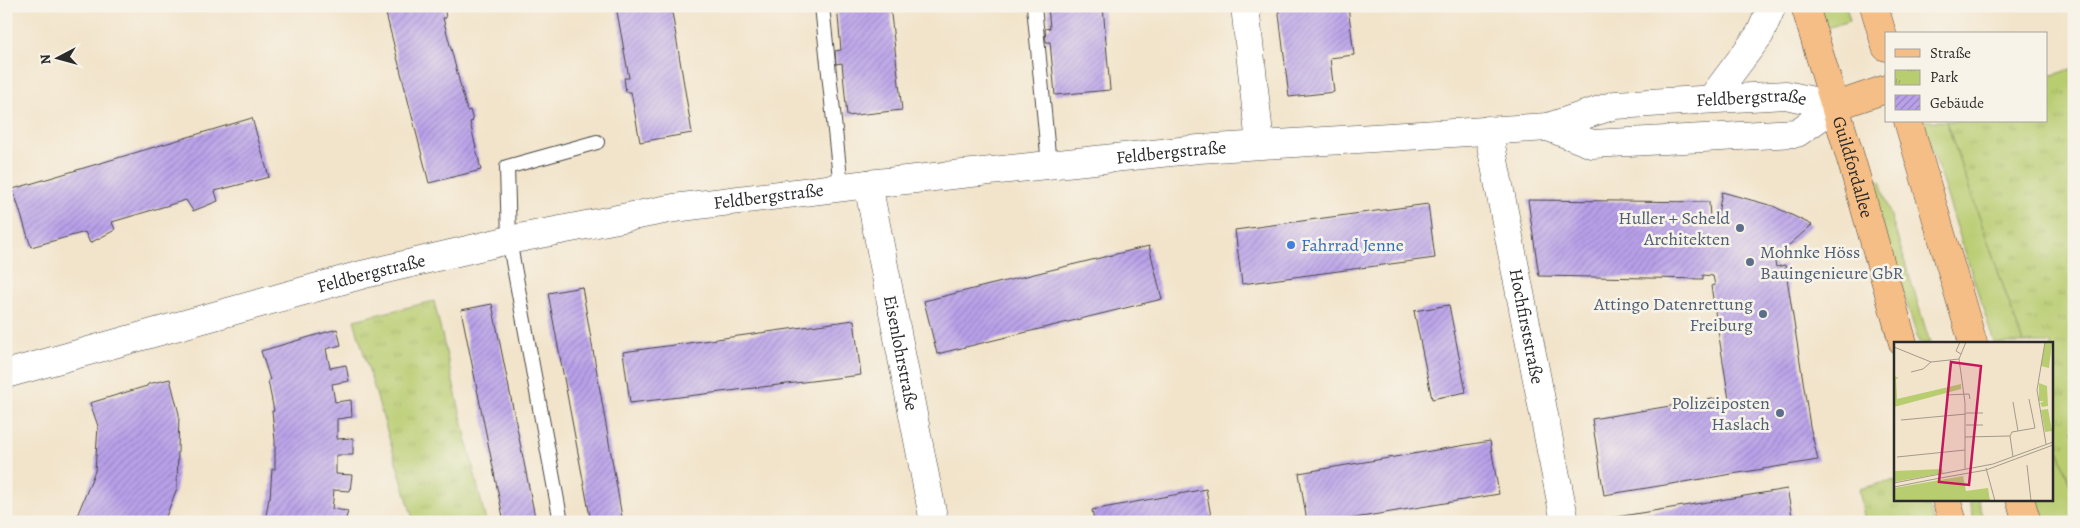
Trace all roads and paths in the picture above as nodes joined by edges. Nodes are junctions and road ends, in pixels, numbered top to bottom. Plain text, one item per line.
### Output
1 (822, 6) edge
2 (1034, 6) edge
3 (1245, 6) edge
4 (1772, 6) edge
5 (1805, 6) edge
6 (1874, 6) edge
7 (1885, 44) edge
8 (1885, 89) edge
9 (1712, 98) junction
10 (1836, 106) junction
11 (1908, 122) edge
12 (1548, 127) junction
13 (1488, 130) junction
14 (596, 142) dead end
15 (1260, 144) junction
16 (1049, 165) junction
17 (868, 184) junction
18 (841, 188) junction
19 (509, 240) junction
20 (1903, 342) edge
21 (1973, 342) edge
22 (6, 374) edge
23 (1946, 500) edge
24 (2020, 500) edge
25 (560, 522) edge
26 (934, 522) edge
27 (1565, 522) edge
28 (1952, 522) edge
29 (2027, 522) edge

1 - 18 lane
2 - 16 lane
3 - 15 street
4 - 9 street
5 - 10 main road, Guildfordallee
6 - 7 main road
8 - 10 main road
9 - 10 street, Feldbergstraße
9 - 12 street, Feldbergstraße
10 - 12 street, Feldbergstraße
10 - 20 main road, Guildfordallee
11 - 21 main road
12 - 13 street, Feldbergstraße
13 - 15 street, Feldbergstraße
13 - 27 street, Hochfirststraße
14 - 19 lane
15 - 16 street, Feldbergstraße
16 - 17 street, Feldbergstraße
17 - 18 street, Feldbergstraße
17 - 26 street, Eisenlohrstraße
18 - 19 street, Feldbergstraße
19 - 22 street, Feldbergstraße
19 - 25 lane
23 - 28 main road
24 - 29 main road

